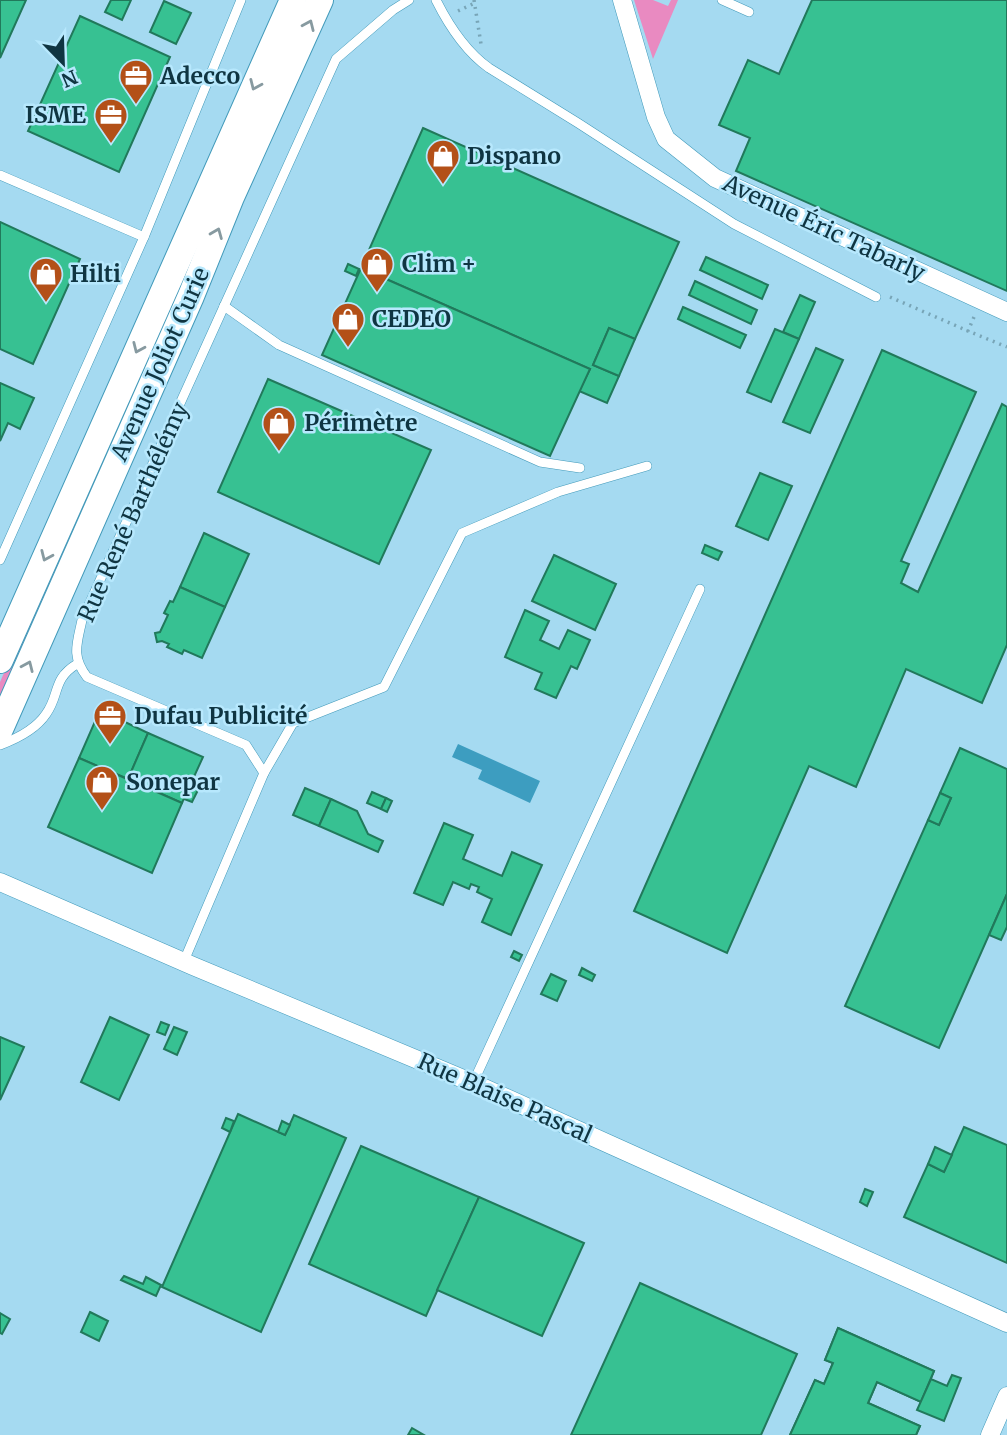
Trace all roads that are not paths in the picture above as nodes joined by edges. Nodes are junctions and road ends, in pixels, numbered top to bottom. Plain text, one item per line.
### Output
1 (242, 0) edge
2 (293, 0) edge
3 (320, 0) edge
4 (409, 0) edge
5 (436, 0) edge
6 (622, 0) edge
7 (722, 0) edge
8 (749, 12) dead end
9 (0, 175) edge
10 (144, 237) junction
11 (876, 297) dead end
12 (224, 306) junction
13 (1007, 312) edge
14 (647, 466) dead end
15 (580, 468) dead end
16 (0, 560) edge
17 (700, 589) dead end
18 (0, 660) edge
19 (77, 664) junction
20 (0, 729) edge
21 (0, 745) edge
22 (264, 773) junction
23 (0, 882) edge
24 (184, 961) junction
25 (473, 1083) junction
26 (1007, 1323) edge
27 (1007, 1396) edge
28 (990, 1435) edge

1 - 10 lane
2 -> 18 main road, Avenue Joliot Curie
20 -> 3 main road, Avenue Joliot Curie
4 - 12 lane, Rue René Barthélémy
5 - 11 lane
6 - 13 street, Avenue Éric Tabarly
7 - 8 lane
9 - 10 lane
10 - 16 lane
12 - 15 lane
12 - 19 lane, Rue René Barthélémy
14 - 22 lane
17 - 25 lane
19 - 21 lane
19 - 22 lane
22 - 24 lane
23 - 24 street, Rue Blaise Pascal
24 - 25 street, Rue Blaise Pascal
25 - 26 street, Rue Blaise Pascal
27 - 28 street

